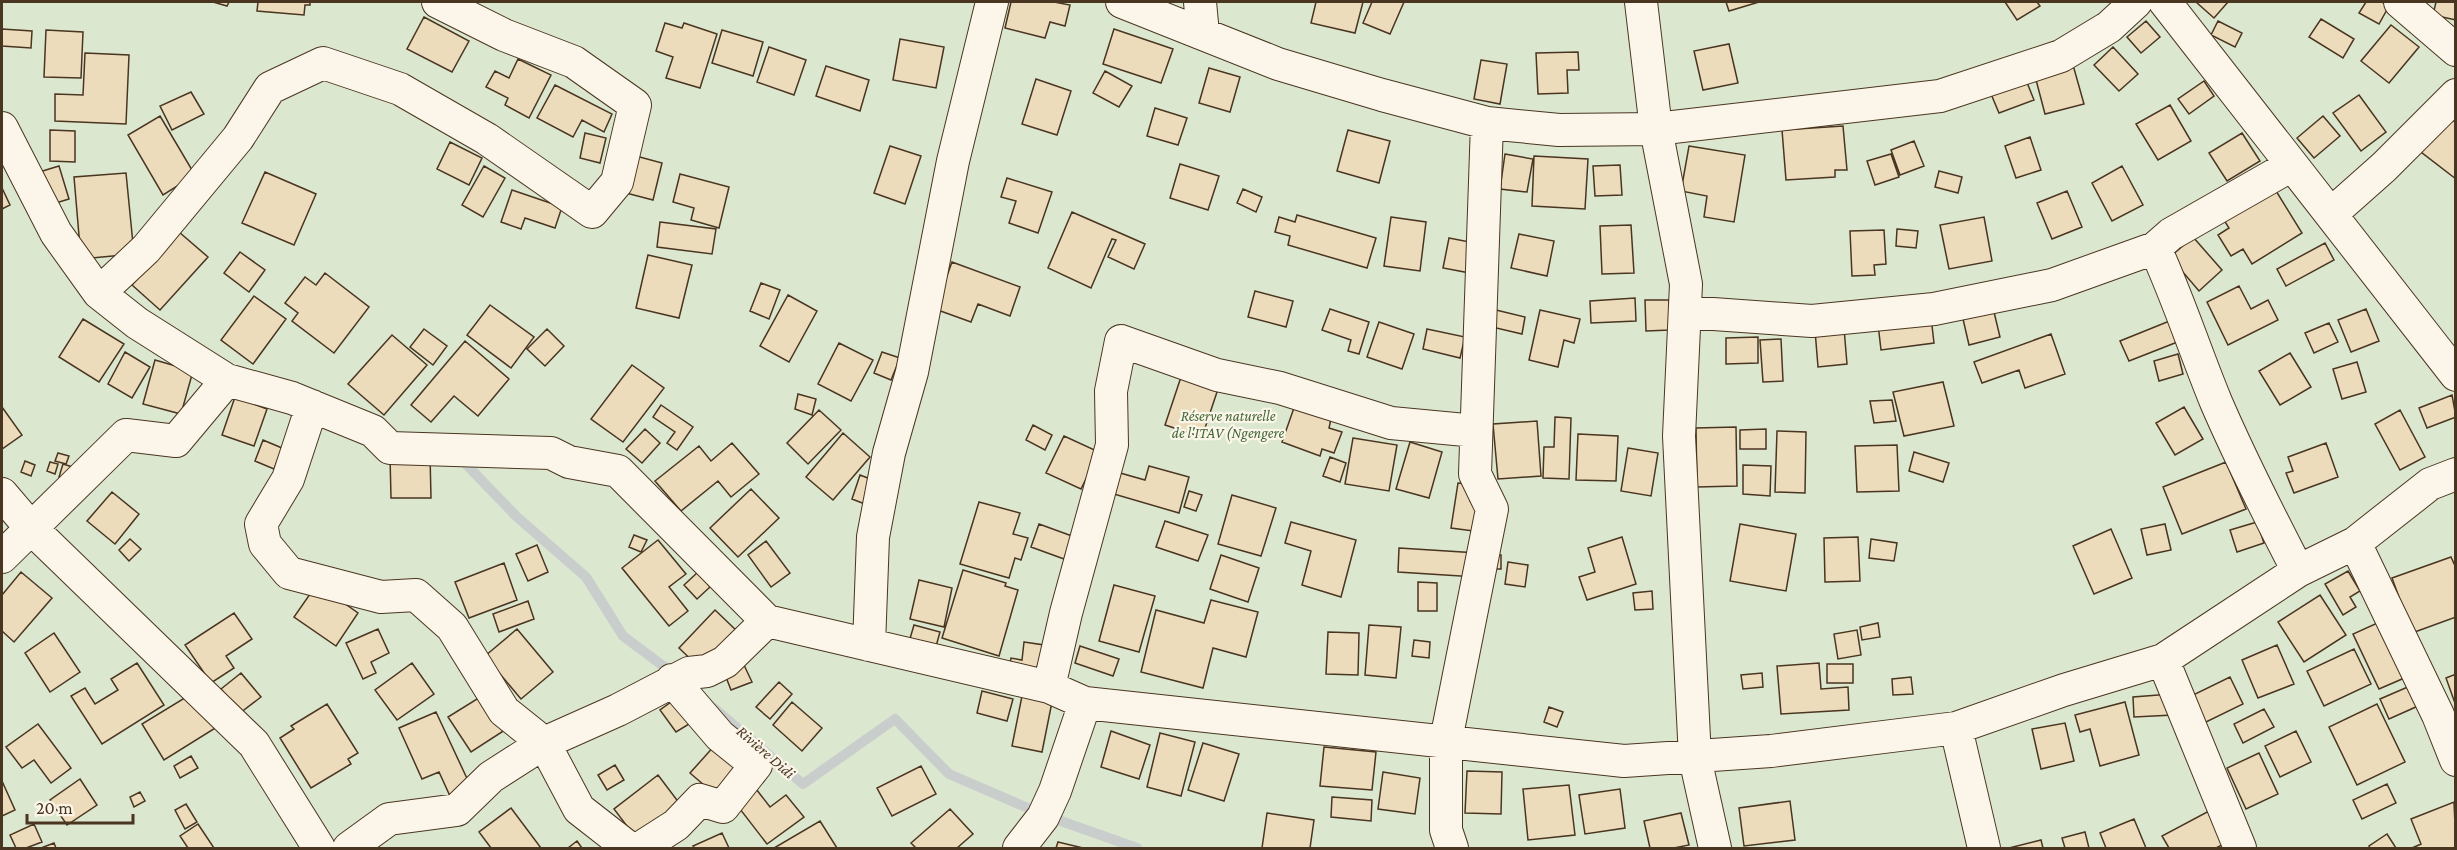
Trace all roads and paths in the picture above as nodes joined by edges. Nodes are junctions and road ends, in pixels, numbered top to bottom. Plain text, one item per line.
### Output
1 (438, 2) edge
2 (992, 2) edge
3 (1122, 2) edge
4 (1200, 2) edge
5 (1641, 2) edge
6 (2136, 2) edge
7 (2165, 2) edge
8 (2400, 2) edge
9 (1203, 34) junction
10 (2456, 50) edge
11 (2456, 95) edge
12 (1487, 123) junction
13 (2, 128) edge
14 (1656, 129) junction
15 (2292, 165) junction
16 (2331, 214) junction
17 (2155, 248) junction
18 (99, 293) junction
19 (1685, 312) junction
20 (2456, 375) edge
21 (227, 380) junction
22 (312, 406) junction
23 (1476, 431) junction
24 (2456, 474) edge
25 (2, 494) edge
26 (30, 527) junction
27 (2355, 543) junction
28 (2, 557) edge
29 (2298, 571) junction
30 (767, 621) junction
31 (869, 645) junction
32 (2163, 660) junction
33 (680, 676) junction
34 (1049, 687) junction
35 (1085, 703) junction
36 (1956, 728) junction
37 (1446, 740) junction
38 (544, 743) junction
39 (1695, 758) junction
40 (2456, 760) edge
41 (1025, 839) edge
42 (319, 849) edge
43 (349, 849) edge
44 (629, 849) edge
45 (640, 849) edge
46 (1452, 849) edge
47 (1715, 849) edge
48 (1984, 849) edge
49 (2240, 849) edge

1 - 18 street
2 - 31 street
3 - 9 street
4 - 9 street
5 - 14 street
6 - 14 street
7 - 15 street
8 - 10 street
9 - 12 street
11 - 16 street
12 - 14 street
12 - 23 street
13 - 18 street
14 - 19 street
15 - 16 street
15 - 17 street
16 - 20 street
17 - 19 street
17 - 29 street
18 - 21 street
19 - 39 street
21 - 22 street
21 - 26 street
22 - 30 street
22 - 38 street
23 - 34 street
23 - 37 street
24 - 27 street
25 - 26 street
26 - 28 street
26 - 42 street
27 - 29 street
27 - 40 street
29 - 32 street
30 - 31 street
30 - 33 street
31 - 34 street
32 - 36 street
32 - 49 street
33 - 38 street
33 - 45 street
34 - 35 street
35 - 37 street
35 - 41 street
36 - 39 street
36 - 48 street
37 - 39 street
37 - 46 street
38 - 43 street
38 - 44 street
39 - 47 street

